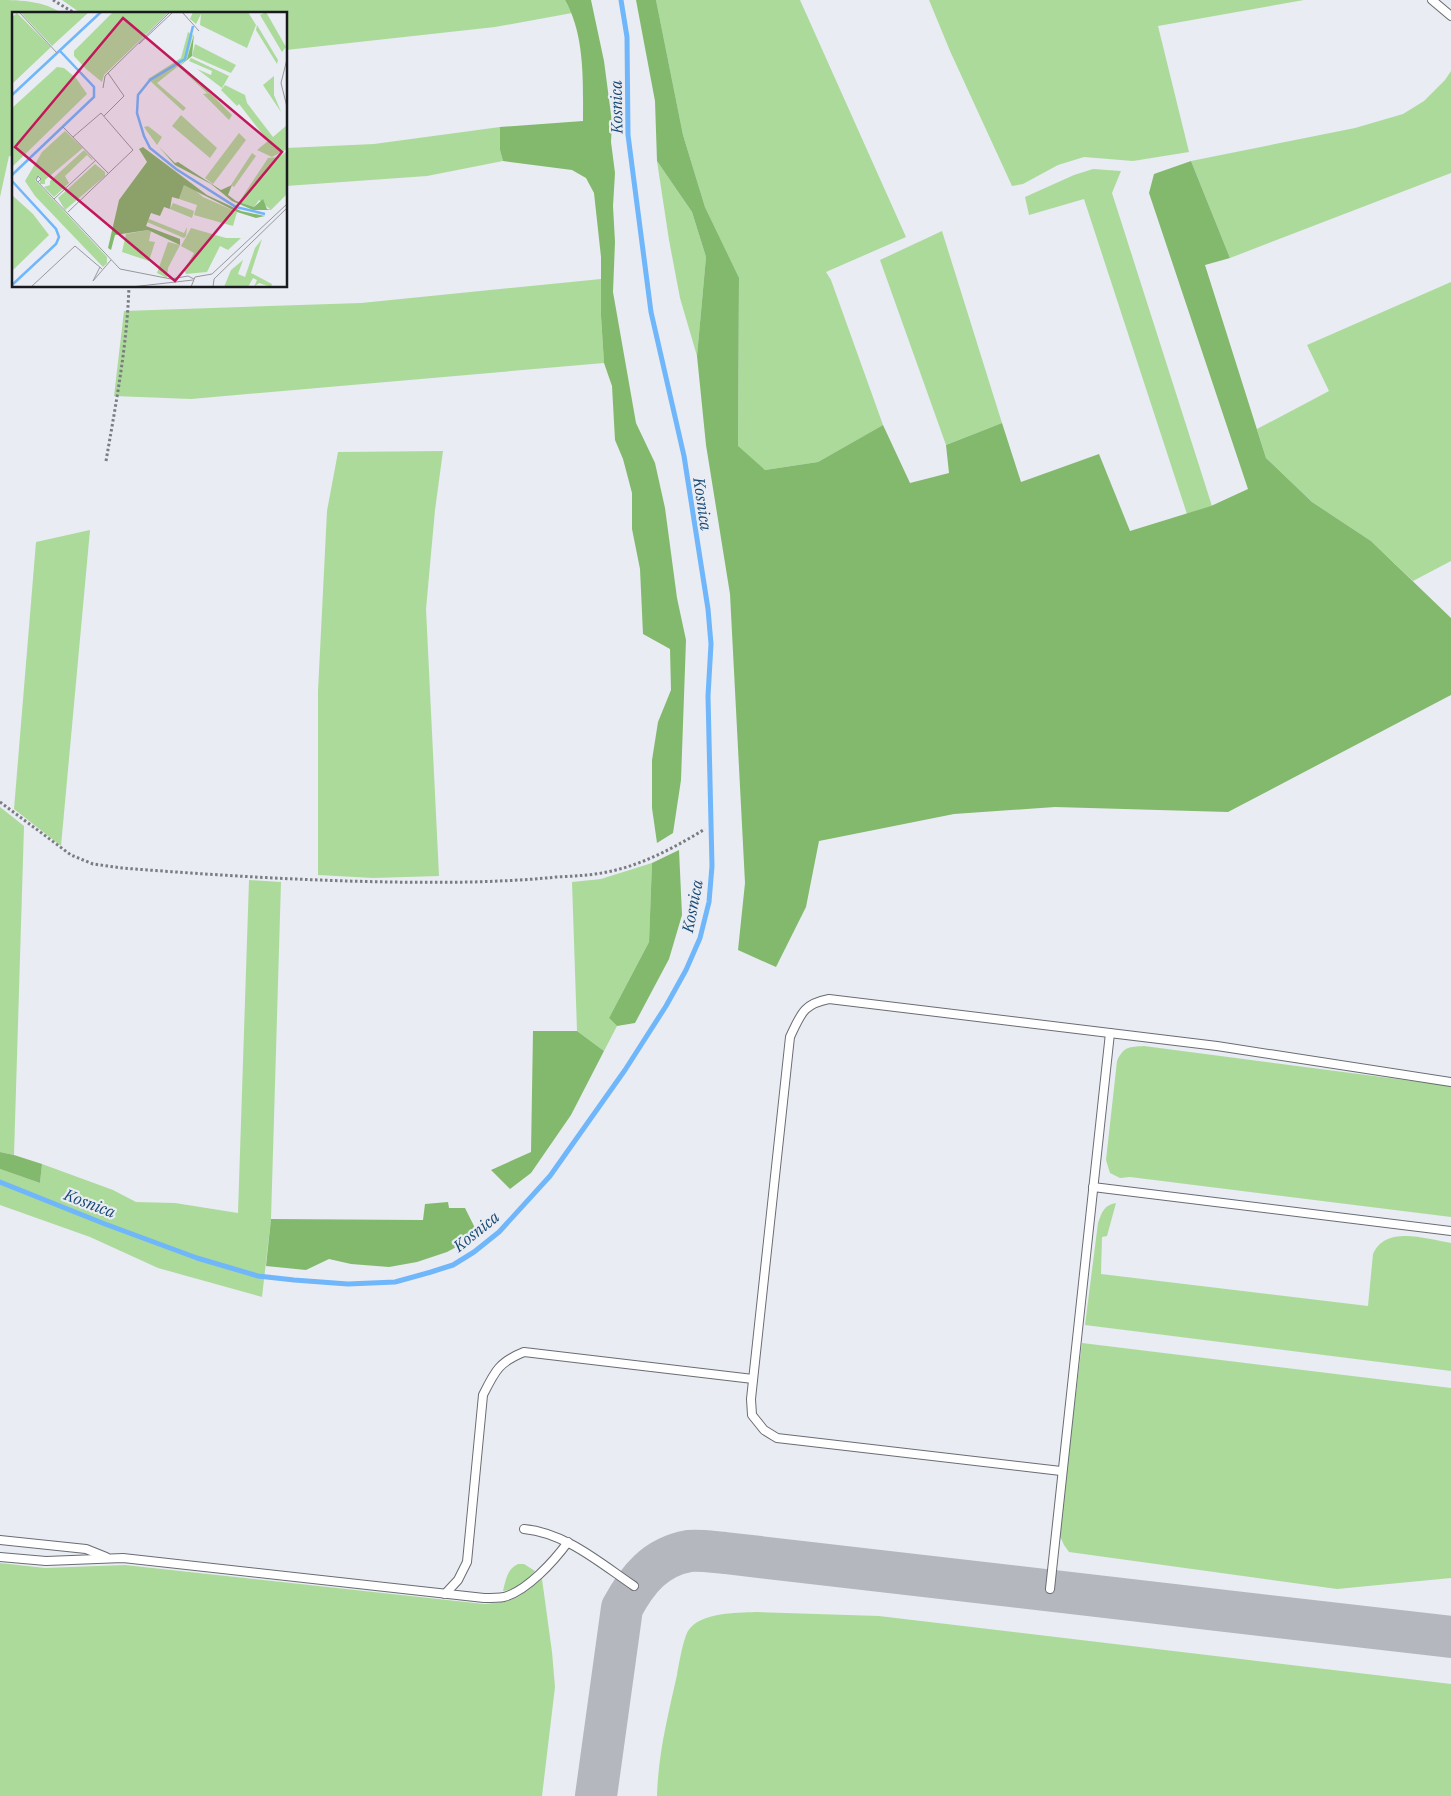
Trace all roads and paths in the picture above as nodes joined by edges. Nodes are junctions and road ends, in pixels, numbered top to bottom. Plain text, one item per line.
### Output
1 (53, 0) edge
2 (1432, 0) edge
3 (73, 12) edge
4 (1451, 16) edge
5 (129, 288) edge
6 (106, 461) dead end
7 (0, 802) edge
8 (705, 829) dead end
9 (1110, 1033) junction
10 (1451, 1082) edge
11 (1092, 1187) junction
12 (1451, 1231) edge
13 (753, 1379) junction
14 (1062, 1471) junction
15 (524, 1530) dead end
16 (0, 1540) edge
17 (568, 1542) junction
18 (0, 1557) edge
19 (108, 1559) junction
20 (634, 1586) dead end
21 (1050, 1589) dead end
22 (446, 1594) junction

1 - 3 path
2 - 4 lane
5 - 6 path
7 - 8 path
9 - 10 lane
9 - 11 lane
9 - 13 lane
11 - 12 lane
11 - 14 lane
13 - 14 lane
13 - 22 lane
14 - 21 lane
15 - 17 lane
16 - 19 lane
17 - 20 lane
17 - 22 lane
18 - 19 lane
19 - 22 lane

